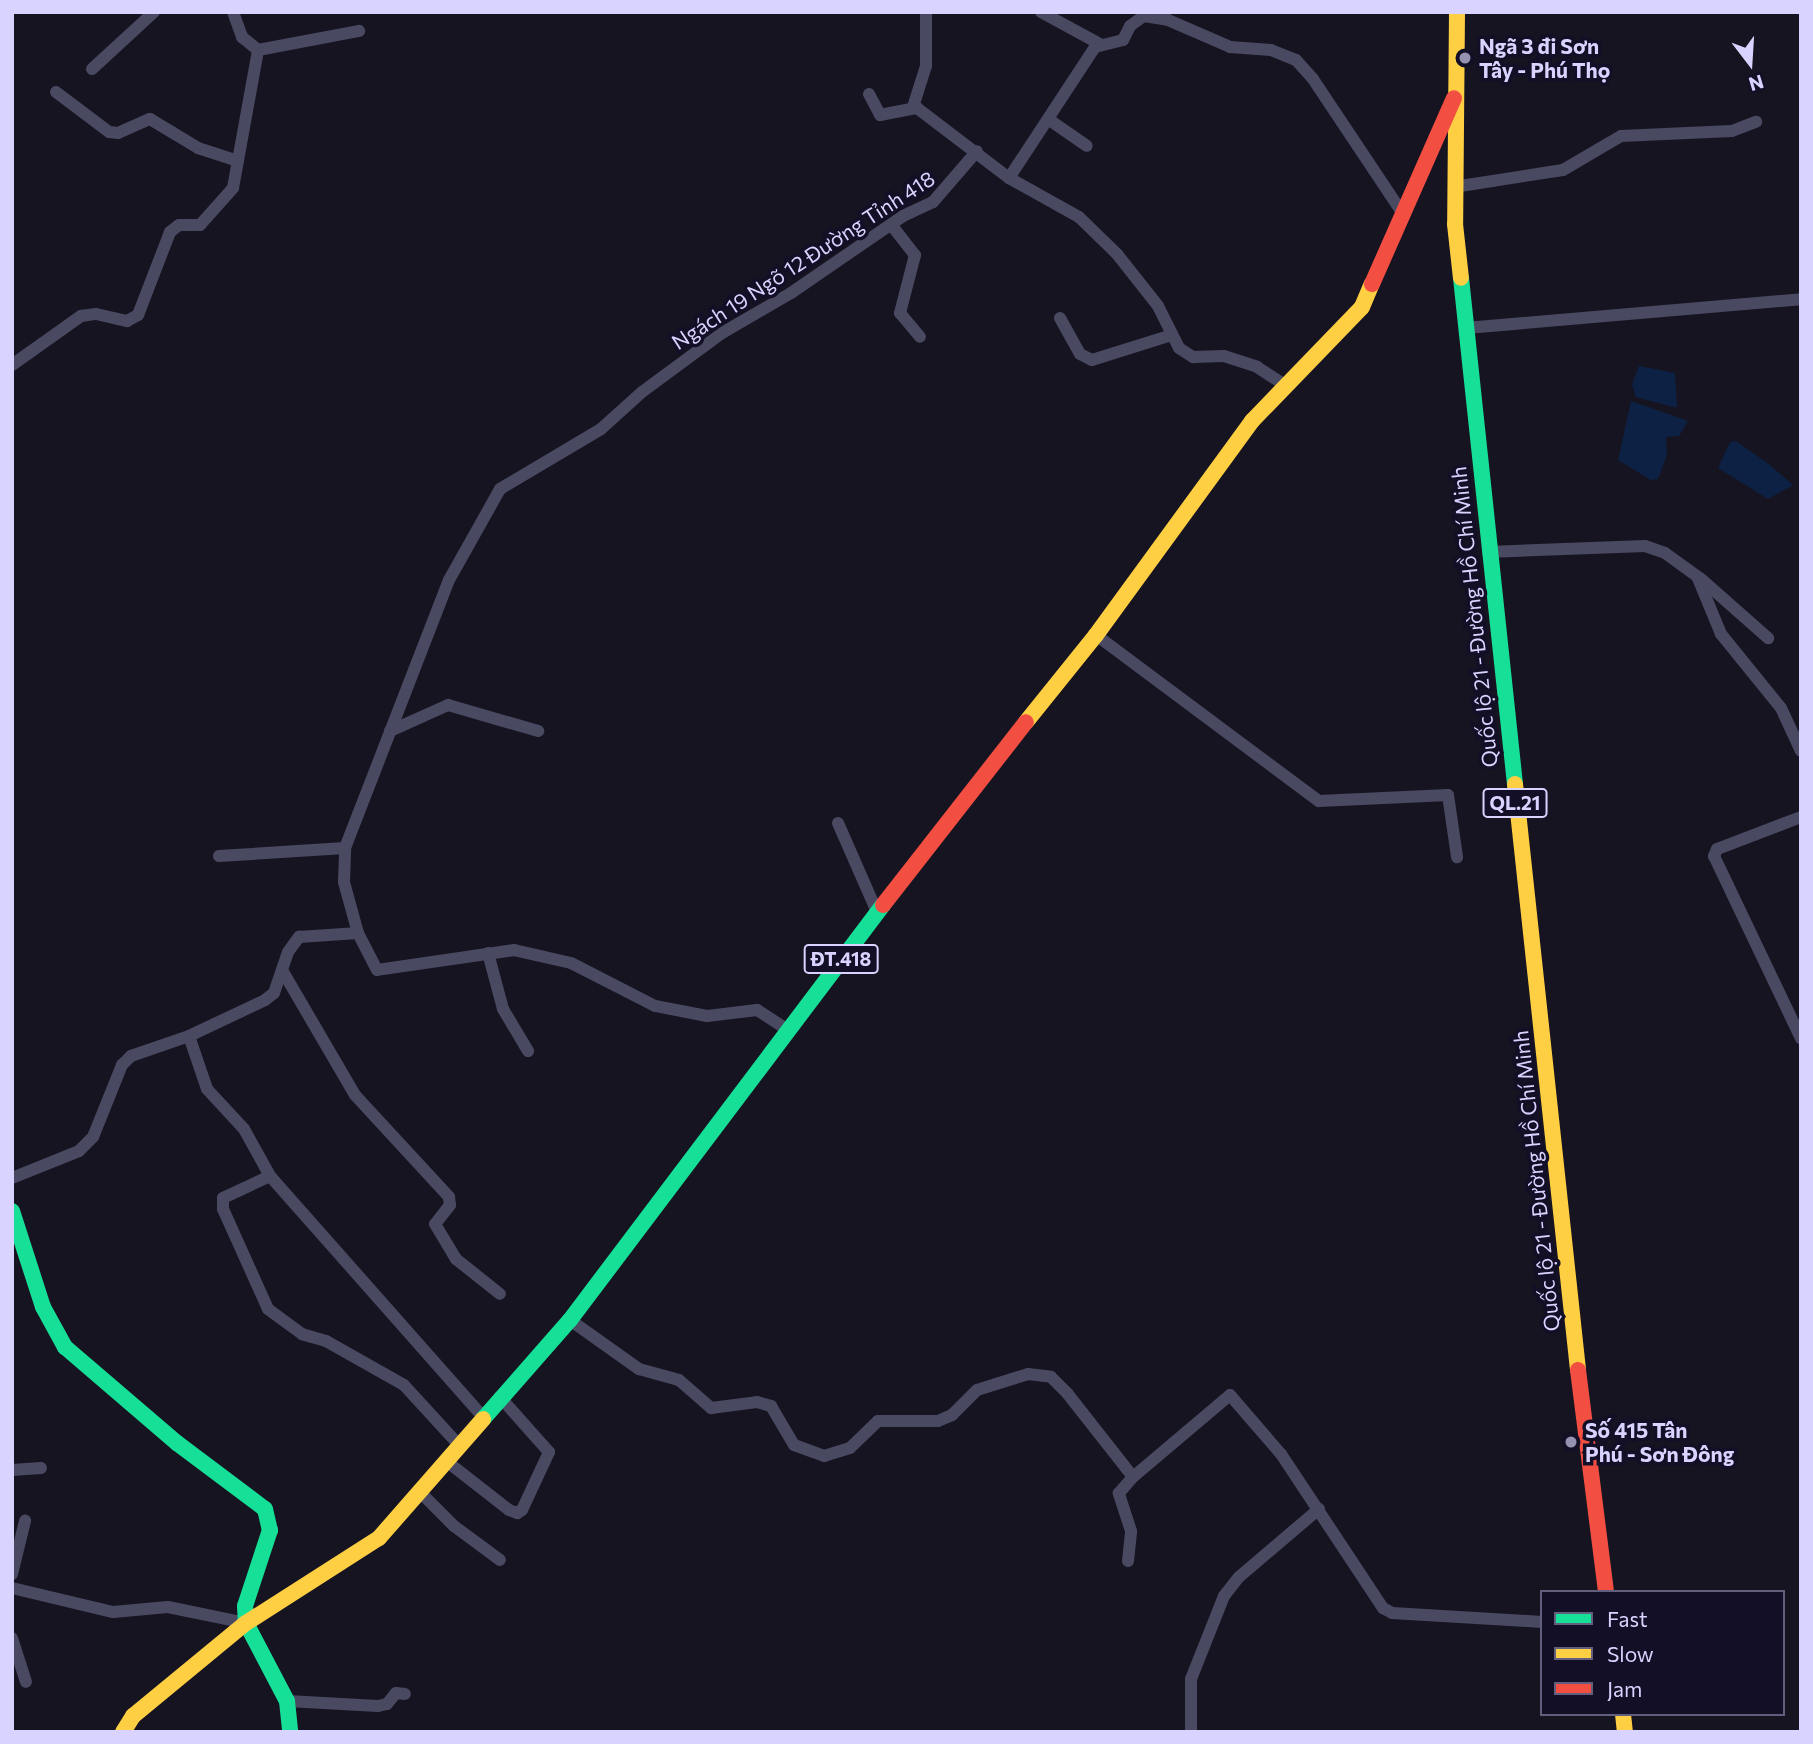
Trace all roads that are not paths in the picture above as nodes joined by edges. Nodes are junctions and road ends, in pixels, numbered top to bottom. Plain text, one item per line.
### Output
1 (154, 12) edge
2 (233, 12) edge
3 (926, 12) edge
4 (1041, 12) edge
5 (1457, 12) edge
6 (359, 31) dead end
7 (1100, 44) junction
8 (258, 50) junction
9 (92, 69) dead end
10 (56, 92) dead end
11 (869, 94) dead end
12 (1454, 98) junction
13 (913, 107) junction
14 (1048, 119) junction
15 (1756, 122) dead end
16 (1087, 146) dead end
17 (977, 151) junction
18 (238, 162) junction
19 (1009, 178) junction
20 (1454, 187) junction
21 (1403, 215) junction
22 (893, 227) junction
23 (1801, 299) edge
24 (1060, 318) dead end
25 (1466, 328) junction
26 (1172, 335) junction
27 (920, 337) dead end
28 (12, 365) edge
29 (1286, 386) junction
30 (1488, 552) junction
31 (1697, 576) junction
32 (1096, 635) junction
33 (1768, 638) dead end
34 (390, 732) junction
35 (538, 732) dead end
36 (1801, 751) edge
37 (1801, 817) edge
38 (838, 823) dead end
39 (345, 848) junction
40 (219, 856) dead end
41 (1457, 857) dead end
42 (877, 912) junction
43 (358, 933) junction
44 (488, 953) junction
45 (282, 970) junction
46 (788, 1030) junction
47 (188, 1036) junction
48 (1801, 1038) edge
49 (528, 1051) dead end
50 (270, 1176) junction
51 (12, 1178) edge
52 (12, 1211) edge
53 (500, 1294) dead end
54 (570, 1320) junction
55 (500, 1397) junction
56 (483, 1417) junction
57 (458, 1444) junction
58 (445, 1460) junction
59 (41, 1468) dead end
60 (12, 1470) edge
61 (1133, 1477) junction
62 (420, 1492) junction
63 (1319, 1509) junction
64 (25, 1521) dead end
65 (500, 1560) dead end
66 (1128, 1561) dead end
67 (12, 1574) edge
68 (12, 1588) edge
69 (1606, 1590) edge
70 (1540, 1622) edge
71 (246, 1623) junction
72 (12, 1639) edge
73 (26, 1682) dead end
74 (405, 1694) dead end
75 (287, 1701) junction
76 (123, 1732) edge
77 (290, 1732) edge
78 (1191, 1732) edge

1 - 9 street
2 - 8 street
3 - 13 street
4 - 7 street
5 - 12 main road, Quốc lộ 21 - Đường Hồ Chí Minh / QL.21
6 - 8 street
7 - 14 street
7 - 21 street
8 - 18 street
10 - 18 street
11 - 13 street
12 - 20 main road, Quốc lộ 21 - Đường Hồ Chí Minh / QL.21
12 - 21 main road, ĐT.418
13 - 17 street
14 - 16 street
14 - 19 street
15 - 20 street
17 - 19 street
17 - 22 street, Ngách 19 Ngõ 12 Đường Tỉnh 418
18 - 28 street
19 - 26 street
20 - 25 main road, Quốc lộ 21 - Đường Hồ Chí Minh / QL.21
21 - 29 main road, ĐT.418
22 - 27 street
22 - 34 street, Ngách 19 Ngõ 12 Đường Tỉnh 418
23 - 25 street
24 - 26 street
25 - 30 main road, Quốc lộ 21 - Đường Hồ Chí Minh / QL.21
26 - 29 street
29 - 32 main road, ĐT.418
30 - 31 street
30 - 69 main road, Quốc lộ 21 - Đường Hồ Chí Minh / QL.21
31 - 33 street
31 - 36 street
32 - 41 street
32 - 42 main road, ĐT.418
34 - 35 street
34 - 39 street, Ngách 19 Ngõ 12 Đường Tỉnh 418
37 - 48 street
38 - 42 street
39 - 40 street
39 - 43 street
42 - 46 main road, ĐT.418
43 - 44 street
43 - 45 street
44 - 46 street
44 - 49 street
45 - 47 street
45 - 53 street
46 - 54 main road, ĐT.418
47 - 50 street
47 - 51 street
50 - 56 street
50 - 57 street
52 - 71 main road
54 - 55 main road, ĐT.418
54 - 61 street
55 - 56 main road, ĐT.418
55 - 58 street
56 - 57 main road, ĐT.418
57 - 58 main road, ĐT.418
58 - 62 main road, ĐT.418
59 - 60 street
61 - 63 street
61 - 66 street
62 - 65 street
62 - 71 main road, ĐT.418
63 - 70 street
63 - 78 street
64 - 67 street
68 - 71 street
71 - 75 main road
71 - 76 main road, ĐT.418
72 - 73 street
74 - 75 street
75 - 77 main road

